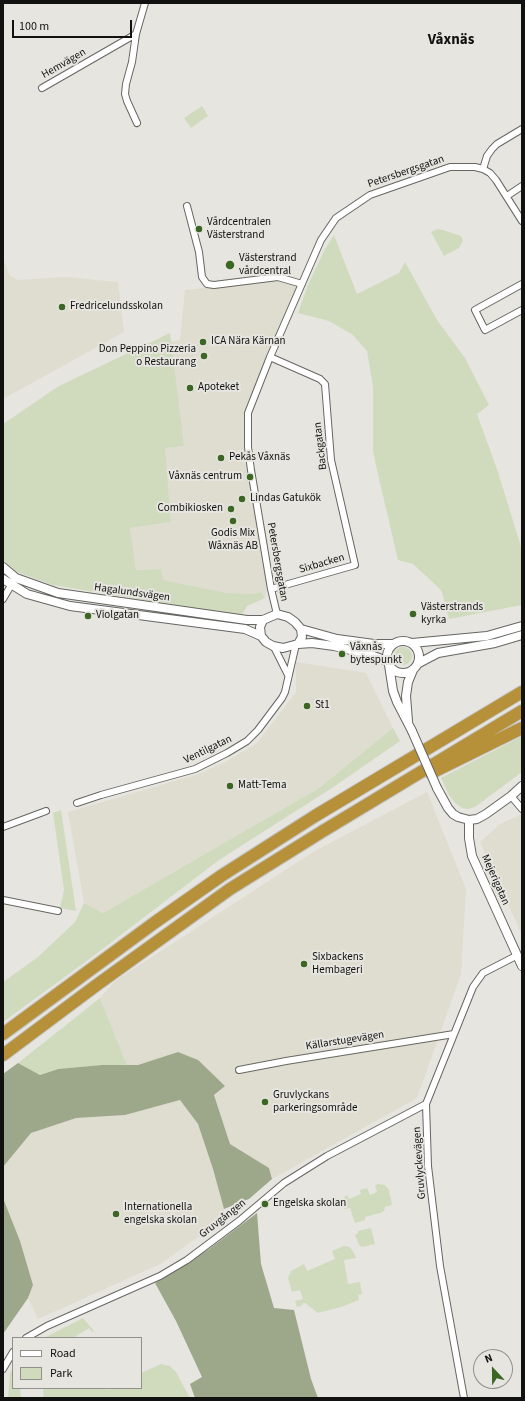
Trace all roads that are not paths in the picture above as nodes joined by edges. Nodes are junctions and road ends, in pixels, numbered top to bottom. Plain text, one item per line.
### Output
1 (145, 3) edge
2 (136, 34) junction
3 (42, 88) dead end
4 (138, 123) dead end
5 (522, 130) edge
6 (483, 169) junction
7 (522, 186) edge
8 (507, 196) junction
9 (187, 206) dead end
10 (522, 220) edge
11 (302, 284) junction
12 (522, 284) edge
13 (522, 310) edge
14 (270, 357) junction
15 (355, 564) joint
16 (3, 567) edge
17 (16, 578) junction
18 (3, 580) edge
19 (11, 585) junction
20 (271, 589) junction
21 (3, 599) edge
22 (277, 614) junction
23 (263, 620) junction
24 (522, 626) edge
25 (301, 629) junction
26 (522, 635) edge
27 (261, 636) junction
28 (412, 643) junction
29 (297, 644) junction
30 (393, 644) junction
31 (274, 646) junction
32 (388, 663) junction
33 (419, 663) junction
34 (413, 670) junction
35 (288, 675) junction
36 (522, 692) edge
37 (522, 711) edge
38 (409, 724) junction
39 (522, 728) edge
40 (522, 786) edge
41 (390, 790) junction
42 (511, 796) junction
43 (77, 803) dead end
44 (522, 809) edge
45 (46, 811) dead end
46 (469, 820) junction
47 (3, 827) edge
48 (3, 900) edge
49 (58, 911) dead end
50 (516, 956) junction
51 (522, 966) edge
52 (3, 1034) edge
53 (454, 1034) junction
54 (3, 1055) edge
55 (239, 1070) dead end
56 (426, 1104) junction
57 (28, 1337) edge
58 (12, 1354) edge
59 (3, 1369) edge
60 (464, 1398) edge

1 - 2 street
2 - 3 street, Hemvägen
2 - 4 street
5 - 6 street
6 - 8 street
6 - 11 street, Petersbergsgatan
7 - 8 street
8 - 10 street
9 - 11 street
11 - 14 street, Petersbergsgatan
12 - 13 street
14 - 15 street, Backgatan
14 - 20 street, Petersbergsgatan
15 - 20 street, Sixbacken
16 - 17 street, Hagalundsvägen
17 - 19 street
17 - 23 street, Hagalundsvägen
18 - 19 street, Hagalundsvägen
19 - 21 street
19 - 27 street, Hagalundsvägen
20 - 22 street, Petersbergsgatan
22 - 23 street
22 - 25 street
23 - 27 street
24 - 28 street
25 - 29 street
25 - 30 street
26 - 33 street
27 - 31 street
28 - 30 street
28 - 33 street
29 - 31 street
29 - 32 street
29 - 35 street, Ventilgatan
30 - 32 street
31 - 35 street
32 - 34 street
32 - 38 street
33 - 34 street
34 - 38 street
35 - 43 street, Ventilgatan
36 - 52 highway
37 - 41 highway
38 - 46 street, bridge
39 - 41 highway
40 - 42 street
41 - 54 highway
42 - 44 street
42 - 46 street
45 - 47 street
46 - 50 street, Mejerigatan
48 - 49 street
50 - 51 street, Mejerigatan
50 - 53 street, Gruvlyckevägen
53 - 55 street, Källarstugevägen
53 - 56 street, Gruvlyckevägen
56 - 57 street, Gruvgången
56 - 60 street, Gruvlyckevägen
58 - 59 street

